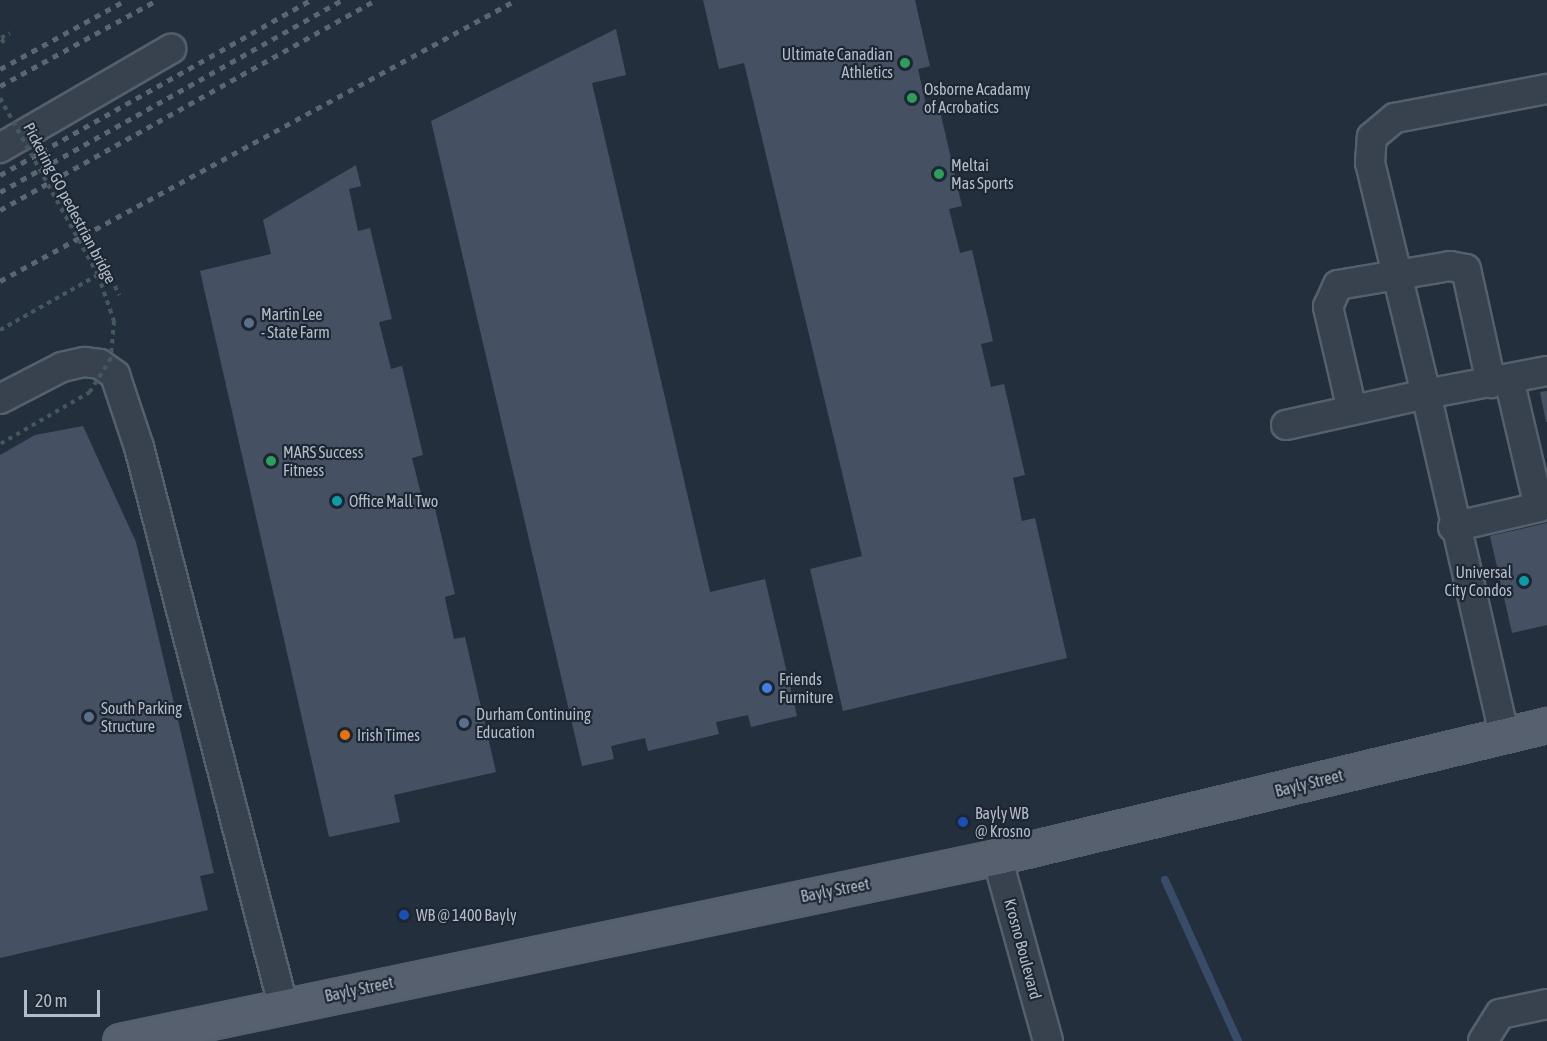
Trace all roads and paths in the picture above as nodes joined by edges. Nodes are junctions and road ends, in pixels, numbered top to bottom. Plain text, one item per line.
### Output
1 (0, 38) edge
2 (4, 43) dead end
3 (171, 49) dead end
4 (1547, 89) edge
5 (0, 98) edge
6 (0, 148) edge
7 (98, 275) junction
8 (1395, 275) junction
9 (119, 295) dead end
10 (0, 330) edge
11 (1547, 371) edge
12 (1500, 381) junction
13 (1426, 394) junction
14 (0, 399) edge
15 (1352, 410) junction
16 (1286, 424) dead end
17 (0, 444) edge
18 (1453, 527) junction
19 (1547, 725) edge
20 (1504, 734) junction
21 (997, 857) junction
22 (1547, 1004) edge
23 (284, 1005) junction
24 (120, 1041) edge
25 (1048, 1041) edge
26 (1483, 1041) edge

1 - 2 path
3 - 6 street
4 - 8 street
5 - 7 path, Pickering GO pedestrian bridge, bridge
7 - 9 path
7 - 10 path
7 - 17 path, Pickering GO pedestrian bridge, bridge
8 - 12 street
8 - 13 street
8 - 15 street
11 - 12 street
12 - 13 street
12 - 18 street
13 - 15 street
13 - 18 street
14 - 23 street
15 - 16 street
18 - 20 street
19 - 20 main road, Bayly Street
20 - 21 main road, Bayly Street
21 - 23 main road, Bayly Street
21 - 25 street, Krosno Boulevard
22 - 26 street
23 - 24 main road, Bayly Street

